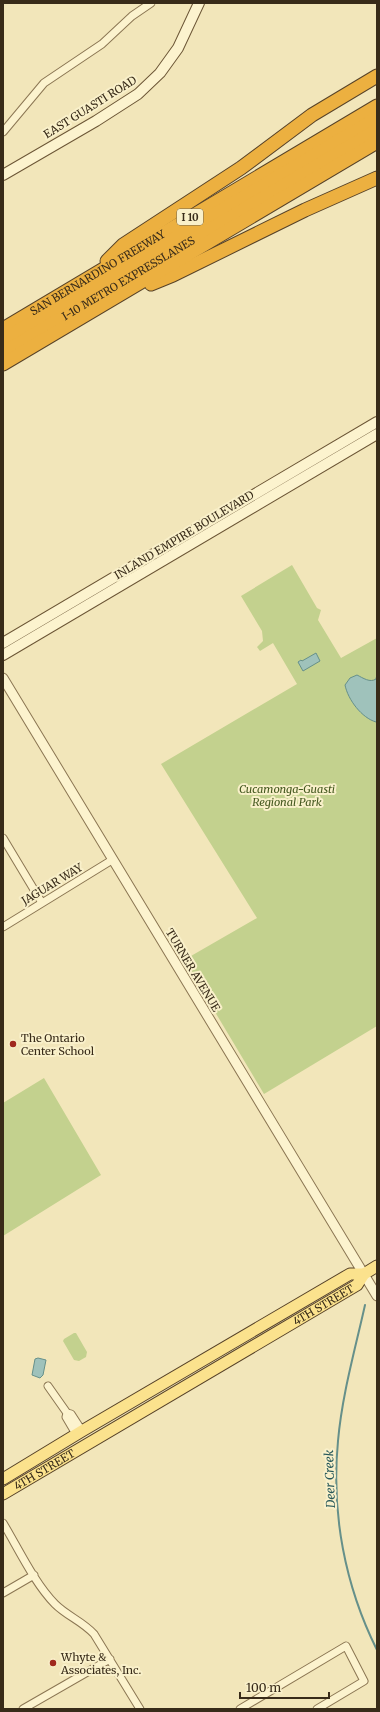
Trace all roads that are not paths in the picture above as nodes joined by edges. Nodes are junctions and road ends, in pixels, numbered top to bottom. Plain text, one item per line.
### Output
1 (151, 3) edge
2 (199, 3) edge
3 (377, 67) edge
4 (377, 76) edge
5 (336, 100) junction
6 (377, 106) edge
7 (377, 118) edge
8 (377, 130) edge
9 (3, 132) edge
10 (377, 142) edge
11 (3, 175) edge
12 (377, 178) edge
13 (93, 274) junction
14 (121, 294) junction
15 (3, 329) edge
16 (3, 340) edge
17 (3, 353) edge
18 (3, 364) edge
19 (377, 422) edge
20 (377, 434) edge
21 (3, 643) edge
22 (3, 655) edge
23 (3, 678) edge
24 (3, 838) edge
25 (112, 860) junction
26 (42, 903) junction
27 (3, 927) edge
28 (377, 1266) edge
29 (364, 1274) junction
30 (377, 1296) edge
31 (48, 1386) dead end
32 (79, 1432) junction
33 (3, 1479) edge
34 (3, 1494) edge
35 (3, 1523) edge
36 (34, 1575) junction
37 (3, 1593) edge
38 (110, 1659) junction
39 (23, 1709) edge
40 (140, 1709) edge
41 (240, 1709) edge
42 (317, 1709) edge

1 - 9 street
2 - 11 main road, EAST GUASTI ROAD
3 - 5 highway
4 - 5 highway
5 - 13 highway
6 - 13 highway, SAN BERNARDINO FREEWAY / I 10
7 - 16 highway, I-10 METRO EXPRESSLANES
8 - 17 highway, I-10 METRO EXPRESSLANES
10 - 14 highway
12 - 14 highway
13 - 15 highway, SAN BERNARDINO FREEWAY / I 10
14 - 18 highway
19 - 21 main road, INLAND EMPIRE BOULEVARD
20 - 22 main road, INLAND EMPIRE BOULEVARD
23 - 25 street, TURNER AVENUE
24 - 26 street
25 - 26 street, JAGUAR WAY
25 - 29 street, TURNER AVENUE
26 - 27 street, JAGUAR WAY
28 - 29 main road
29 - 30 street, TURNER AVENUE
29 - 32 main road, 4TH STREET
29 - 34 main road, 4TH STREET
31 - 32 street
32 - 33 main road, 4TH STREET
35 - 36 street
36 - 37 street
36 - 38 street
38 - 39 street
38 - 40 street
41 - 42 street

